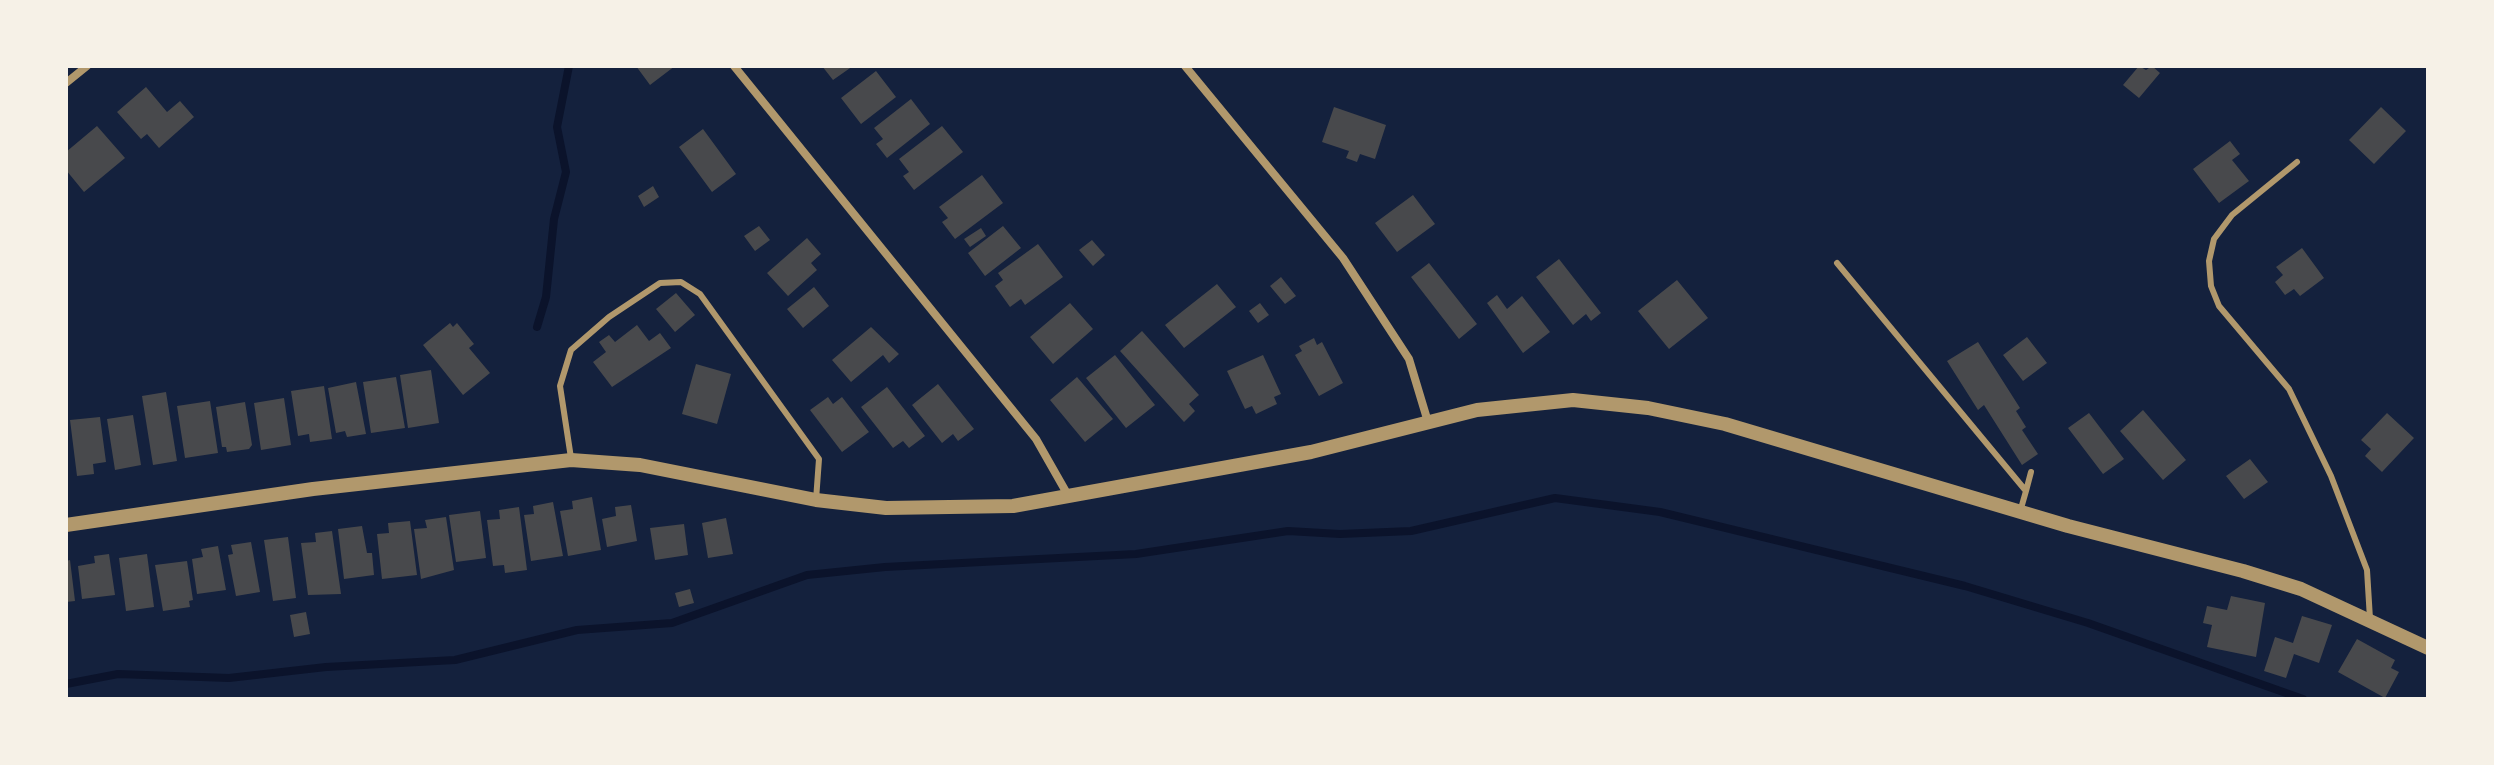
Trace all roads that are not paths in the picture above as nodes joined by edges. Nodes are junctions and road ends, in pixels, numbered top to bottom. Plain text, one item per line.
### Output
1 (87, 66) edge
2 (734, 66) edge
3 (1185, 66) edge
4 (66, 83) edge
5 (2297, 162) dead end
6 (1837, 263) dead end
7 (1428, 422) junction
8 (571, 460) junction
9 (2031, 472) dead end
10 (2026, 491) junction
11 (1069, 497) junction
12 (816, 500) junction
13 (2020, 512) junction
14 (66, 525) edge
15 (2370, 619) junction
16 (2428, 648) edge

1 - 4 street
2 - 11 street
3 - 7 street
5 - 15 lane
6 - 10 lane
7 - 11 street
7 - 13 street
8 - 12 street
8 - 12 lane
8 - 14 street
9 - 10 lane
10 - 13 lane
11 - 12 street
13 - 15 street
15 - 16 street

